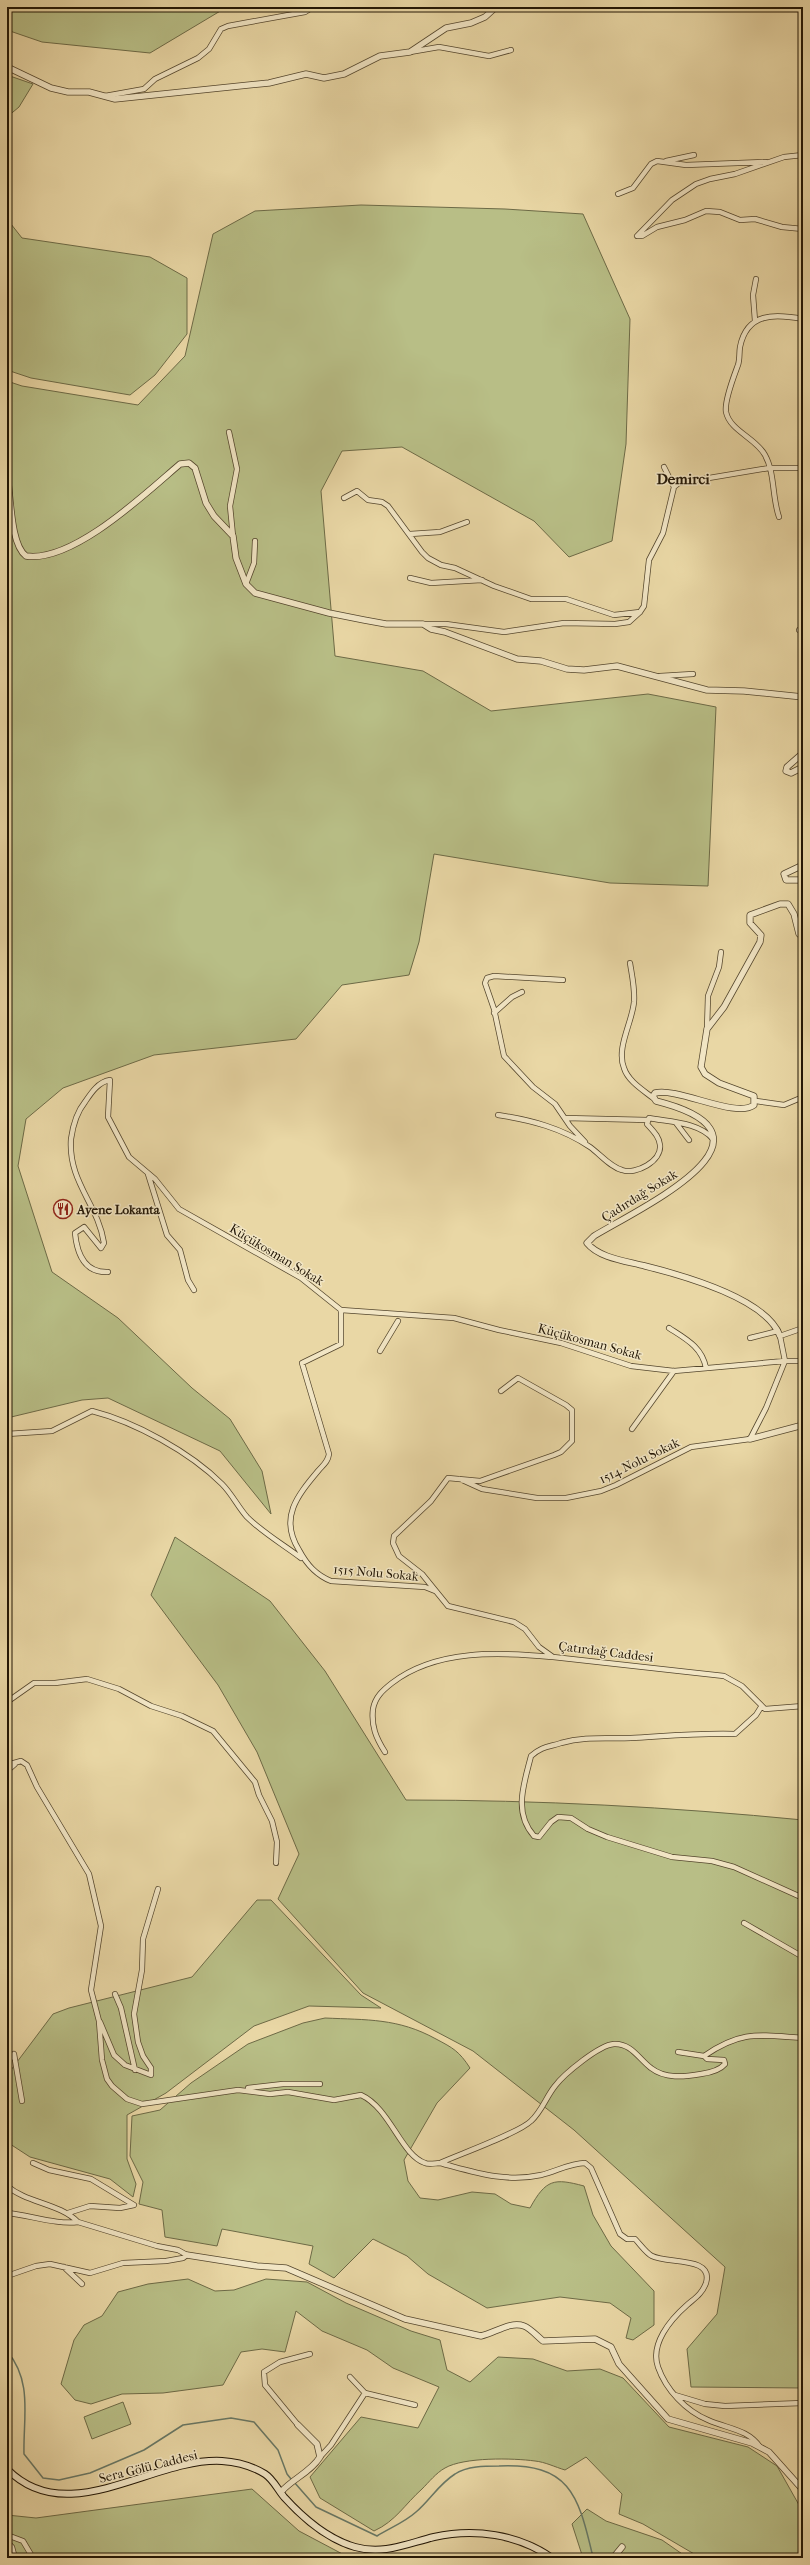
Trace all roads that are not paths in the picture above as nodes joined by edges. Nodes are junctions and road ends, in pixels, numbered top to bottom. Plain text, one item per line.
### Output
1 (313, 7) edge
2 (496, 7) edge
3 (511, 50) dead end
4 (410, 52) junction
5 (7, 67) edge
6 (104, 96) junction
7 (694, 155) dead end
8 (803, 155) edge
9 (664, 161) junction
10 (770, 162) junction
11 (618, 194) dead end
12 (803, 229) edge
13 (756, 279) dead end
14 (803, 319) edge
15 (755, 321) junction
16 (229, 432) dead end
17 (664, 467) dead end
18 (769, 468) junction
19 (803, 468) edge
20 (7, 474) edge
21 (674, 487) junction
22 (344, 498) dead end
23 (779, 517) dead end
24 (468, 522) dead end
25 (410, 534) junction
26 (233, 536) junction
27 (255, 542) dead end
28 (410, 578) dead end
29 (482, 580) junction
30 (246, 584) junction
31 (640, 612) junction
32 (423, 624) junction
33 (693, 674) dead end
34 (656, 676) junction
35 (803, 697) edge
36 (803, 753) edge
37 (803, 767) edge
38 (803, 865) edge
39 (803, 880) edge
40 (803, 937) edge
41 (721, 952) dead end
42 (630, 962) dead end
43 (563, 980) dead end
44 (522, 992) dead end
45 (494, 1013) junction
46 (707, 1029) junction
47 (803, 1097) edge
48 (653, 1098) junction
49 (756, 1101) junction
50 (498, 1115) dead end
51 (565, 1118) junction
52 (648, 1120) junction
53 (676, 1123) junction
54 (713, 1139) junction
55 (689, 1140) dead end
56 (589, 1147) junction
57 (148, 1174) junction
58 (108, 1272) dead end
59 (194, 1290) dead end
60 (341, 1310) junction
61 (398, 1321) dead end
62 (670, 1328) dead end
63 (803, 1328) edge
64 (779, 1333) junction
65 (750, 1338) dead end
66 (380, 1351) dead end
67 (785, 1361) junction
68 (803, 1361) edge
69 (706, 1368) junction
70 (674, 1371) junction
71 (501, 1391) dead end
72 (803, 1424) edge
73 (632, 1429) dead end
74 (7, 1434) edge
75 (750, 1439) junction
76 (460, 1479) junction
77 (304, 1560) junction
78 (435, 1591) junction
79 (553, 1657) junction
80 (7, 1702) edge
81 (803, 1706) edge
82 (761, 1707) junction
83 (385, 1752) dead end
84 (18, 1761) junction
85 (7, 1765) edge
86 (7, 1771) edge
87 (276, 1863) dead end
88 (158, 1889) dead end
89 (803, 1898) edge
90 (744, 1922) dead end
91 (803, 1957) edge
92 (115, 1994) dead end
93 (99, 2021) junction
94 (803, 2038) edge
95 (678, 2052) dead end
96 (704, 2056) junction
97 (7, 2062) edge
98 (135, 2070) junction
99 (320, 2084) dead end
100 (238, 2090) junction
101 (22, 2101) dead end
102 (440, 2162) junction
103 (33, 2164) dead end
104 (7, 2186) edge
105 (68, 2213) junction
106 (7, 2214) edge
107 (78, 2222) junction
108 (187, 2255) junction
109 (63, 2266) junction
110 (7, 2276) edge
111 (82, 2284) dead end
112 (310, 2354) dead end
113 (350, 2377) dead end
114 (365, 2393) junction
115 (675, 2395) junction
116 (803, 2403) edge
117 (415, 2405) dead end
118 (298, 2425) joint
119 (761, 2448) junction
120 (320, 2457) junction
121 (7, 2469) edge
122 (803, 2490) edge
123 (281, 2492) junction
124 (7, 2535) edge
125 (7, 2542) edge
126 (622, 2547) dead end
127 (15, 2558) edge
128 (33, 2558) edge
129 (552, 2558) edge
130 (613, 2558) edge

1 - 6 street
2 - 4 street
3 - 4 street
4 - 6 street
5 - 6 street
7 - 9 street
8 - 10 street
9 - 10 street
9 - 11 street
10 - 12 street
13 - 15 street
14 - 15 street
15 - 18 street
16 - 26 street
17 - 21 street
18 - 19 street
18 - 21 street
18 - 23 street
20 - 26 street
21 - 31 street
22 - 25 street
24 - 25 street
25 - 29 street
26 - 30 street
27 - 30 street
28 - 29 street
29 - 31 street
30 - 32 street
31 - 32 street
32 - 34 street
33 - 34 street
34 - 35 street
36 - 37 street
38 - 39 street
40 - 46 street
41 - 46 street
42 - 48 street
43 - 45 street
44 - 45 street
45 - 51 street
46 - 49 street
47 - 49 street
48 - 49 street
48 - 54 street
50 - 56 street
51 - 52 street
51 - 56 street
52 - 53 street
52 - 56 street
53 - 54 street
53 - 55 street
54 - 64 street, Çadırdağ Sokak
57 - 58 street, Küçükosman Sokak
57 - 59 street
57 - 60 street, Küçükosman Sokak
60 - 70 street, Küçükosman Sokak
60 - 77 street, 1515 Nolu Sokak
61 - 66 street
62 - 69 street
63 - 64 street
64 - 65 street
64 - 67 street
67 - 68 street, Küçükosman Sokak
67 - 69 street, Küçükosman Sokak
67 - 75 street
69 - 70 street, Küçükosman Sokak
70 - 73 street
71 - 76 street
72 - 75 street, 1514 Nolu Sokak
74 - 77 street
75 - 76 street, 1514 Nolu Sokak
76 - 78 street, Çatırdağ Caddesi
77 - 78 street, 1515 Nolu Sokak
78 - 79 street, Çatırdağ Caddesi
79 - 82 street, Çatırdağ Caddesi
79 - 83 street
80 - 87 street
81 - 82 street
82 - 89 street
84 - 85 street
84 - 86 street
84 - 93 street
88 - 98 street
90 - 91 street
92 - 98 street
93 - 98 street
93 - 100 street
94 - 96 street
95 - 96 street
96 - 102 street
97 - 101 street
99 - 100 street
100 - 102 street
102 - 115 street
103 - 105 street
104 - 105 street
105 - 107 street
106 - 107 street
107 - 108 street
108 - 109 street
108 - 119 street
109 - 110 street
109 - 111 street
112 - 118 street
113 - 114 street
114 - 117 street
114 - 120 street
115 - 116 street
115 - 119 street
118 - 120 street
119 - 122 street
120 - 123 street
121 - 123 main road, Sera Gölü Caddesi
123 - 129 main road, Sera Gölü Caddesi
124 - 128 street
125 - 127 street
126 - 130 street

